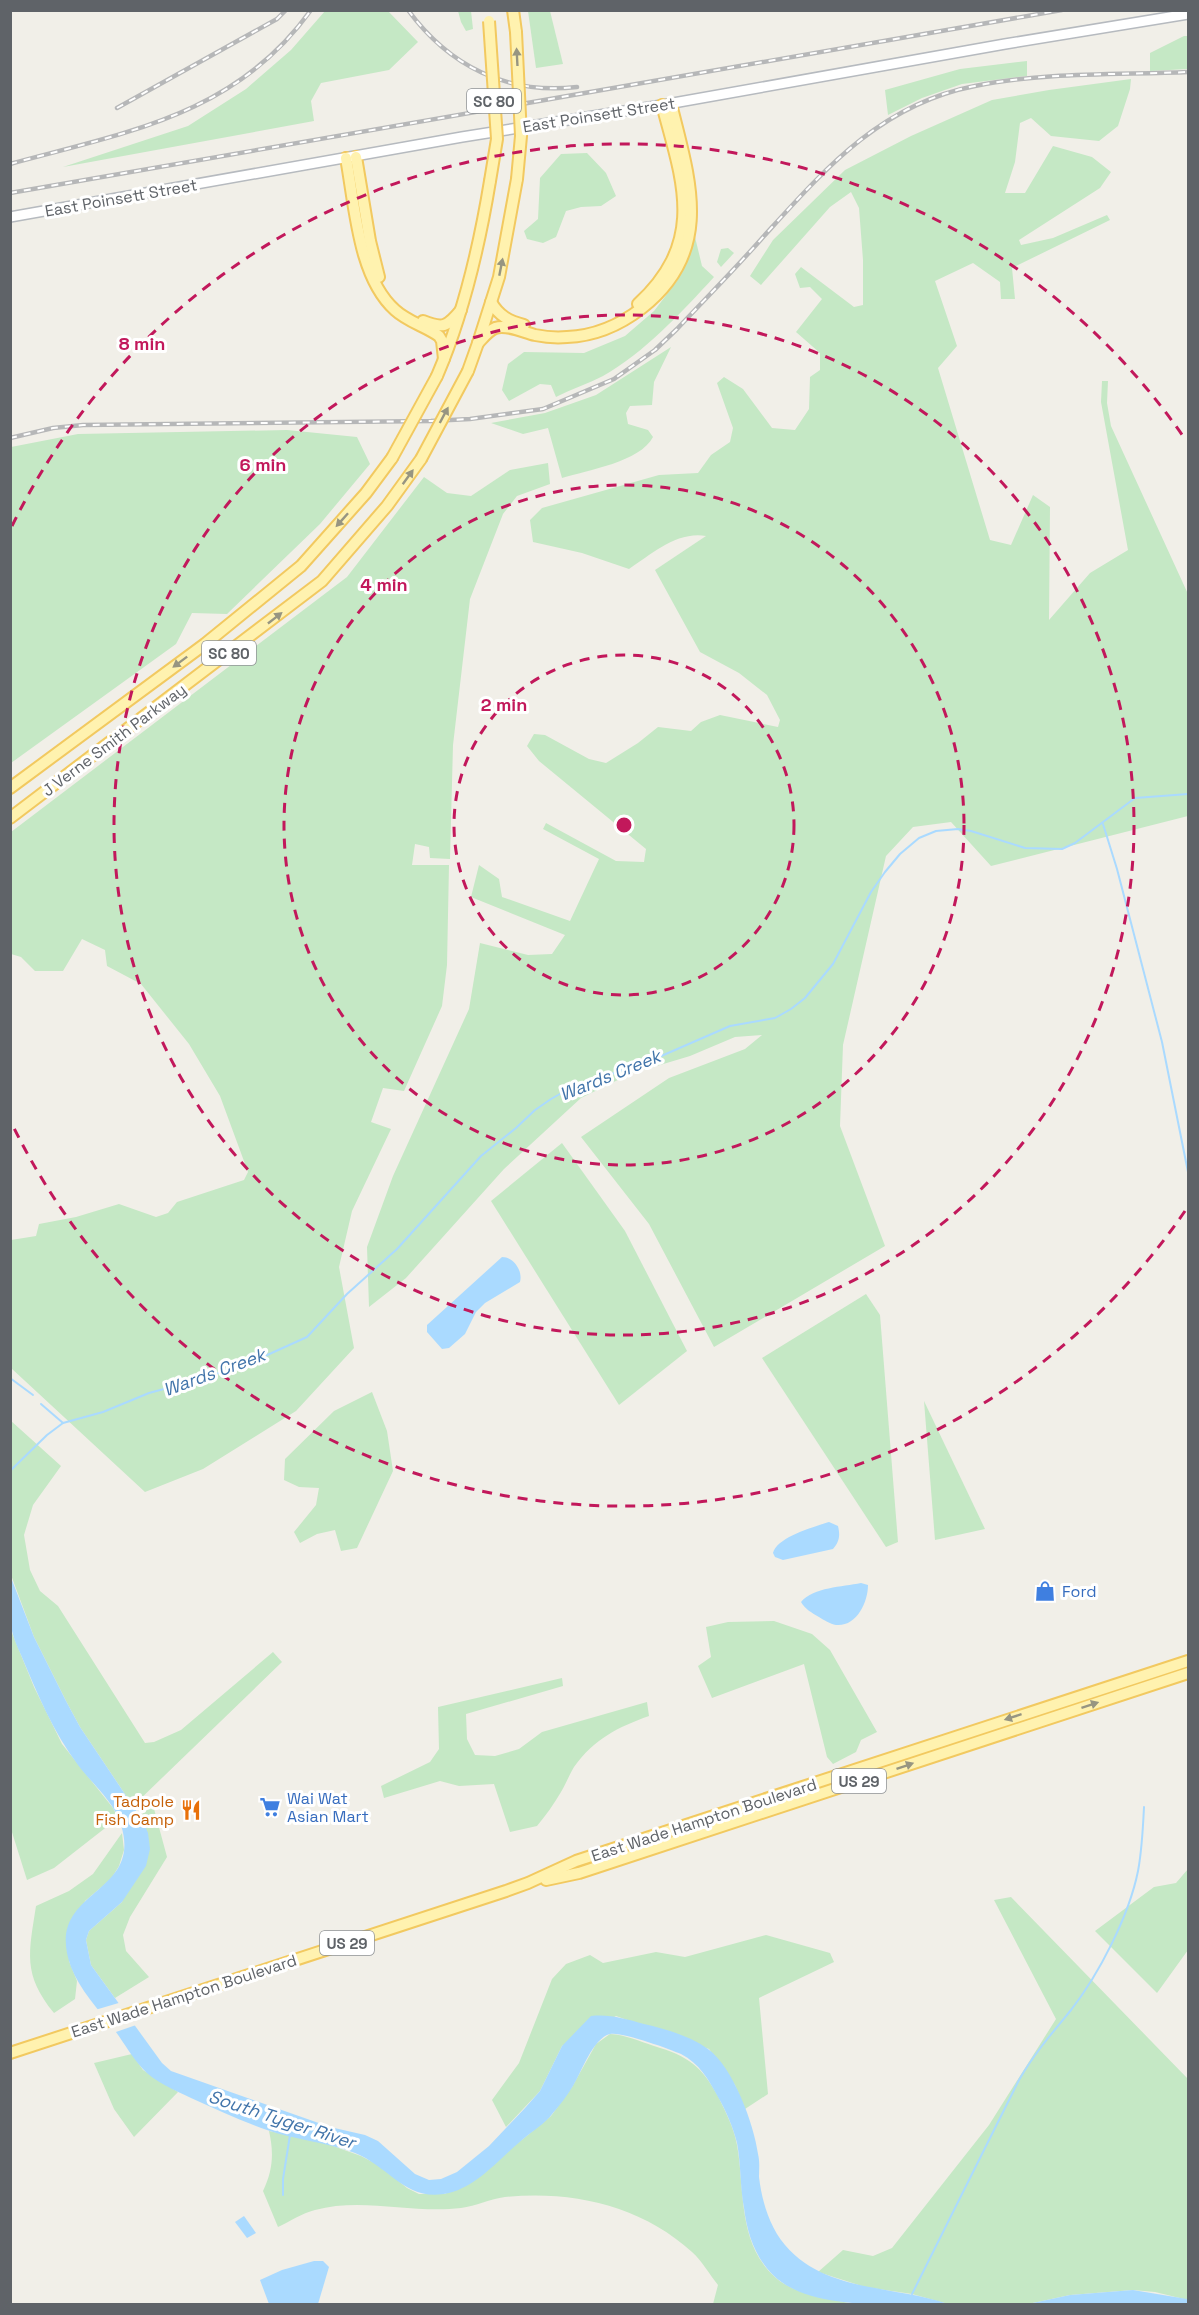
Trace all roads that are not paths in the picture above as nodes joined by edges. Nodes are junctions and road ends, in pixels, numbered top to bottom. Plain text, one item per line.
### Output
1 (513, 10) edge
2 (1188, 14) edge
3 (488, 16) edge
4 (666, 104) junction
5 (351, 158) junction
6 (10, 217) edge
7 (492, 302) junction
8 (460, 310) junction
9 (478, 344) junction
10 (444, 359) junction
11 (10, 789) edge
12 (10, 818) edge
13 (1188, 1660) edge
14 (1188, 1673) edge
15 (766, 1806) junction
16 (714, 1823) junction
17 (628, 1844) junction
18 (632, 1856) junction
19 (528, 1883) junction
20 (10, 2053) edge

7 -> 1 main road, J Verne Smith Parkway / SC 80, bridge
2 - 4 main road, East Poinsett Street
3 - 8 main road, J Verne Smith Parkway / SC 80, bridge
4 - 5 main road, East Poinsett Street
4 - 7 main road
4 - 9 main road
5 - 6 main road, East Poinsett Street
5 - 8 main road
5 - 10 main road
7 - 9 main road, J Verne Smith Parkway / SC 80
8 - 10 main road, J Verne Smith Parkway / SC 80
12 -> 9 main road, J Verne Smith Parkway / SC 80, bridge
10 -> 11 main road, J Verne Smith Parkway / SC 80, bridge
13 -> 15 main road, East Wade Hampton Boulevard / US 29
15 -> 14 main road, East Wade Hampton Boulevard / US 29
15 - 16 main road, East Wade Hampton Boulevard / US 29
16 - 17 main road, East Wade Hampton Boulevard / US 29
16 - 18 main road, East Wade Hampton Boulevard / US 29
17 - 18 main road
17 - 19 main road, East Wade Hampton Boulevard / US 29
18 - 19 main road, East Wade Hampton Boulevard / US 29
19 - 20 main road, East Wade Hampton Boulevard / US 29

